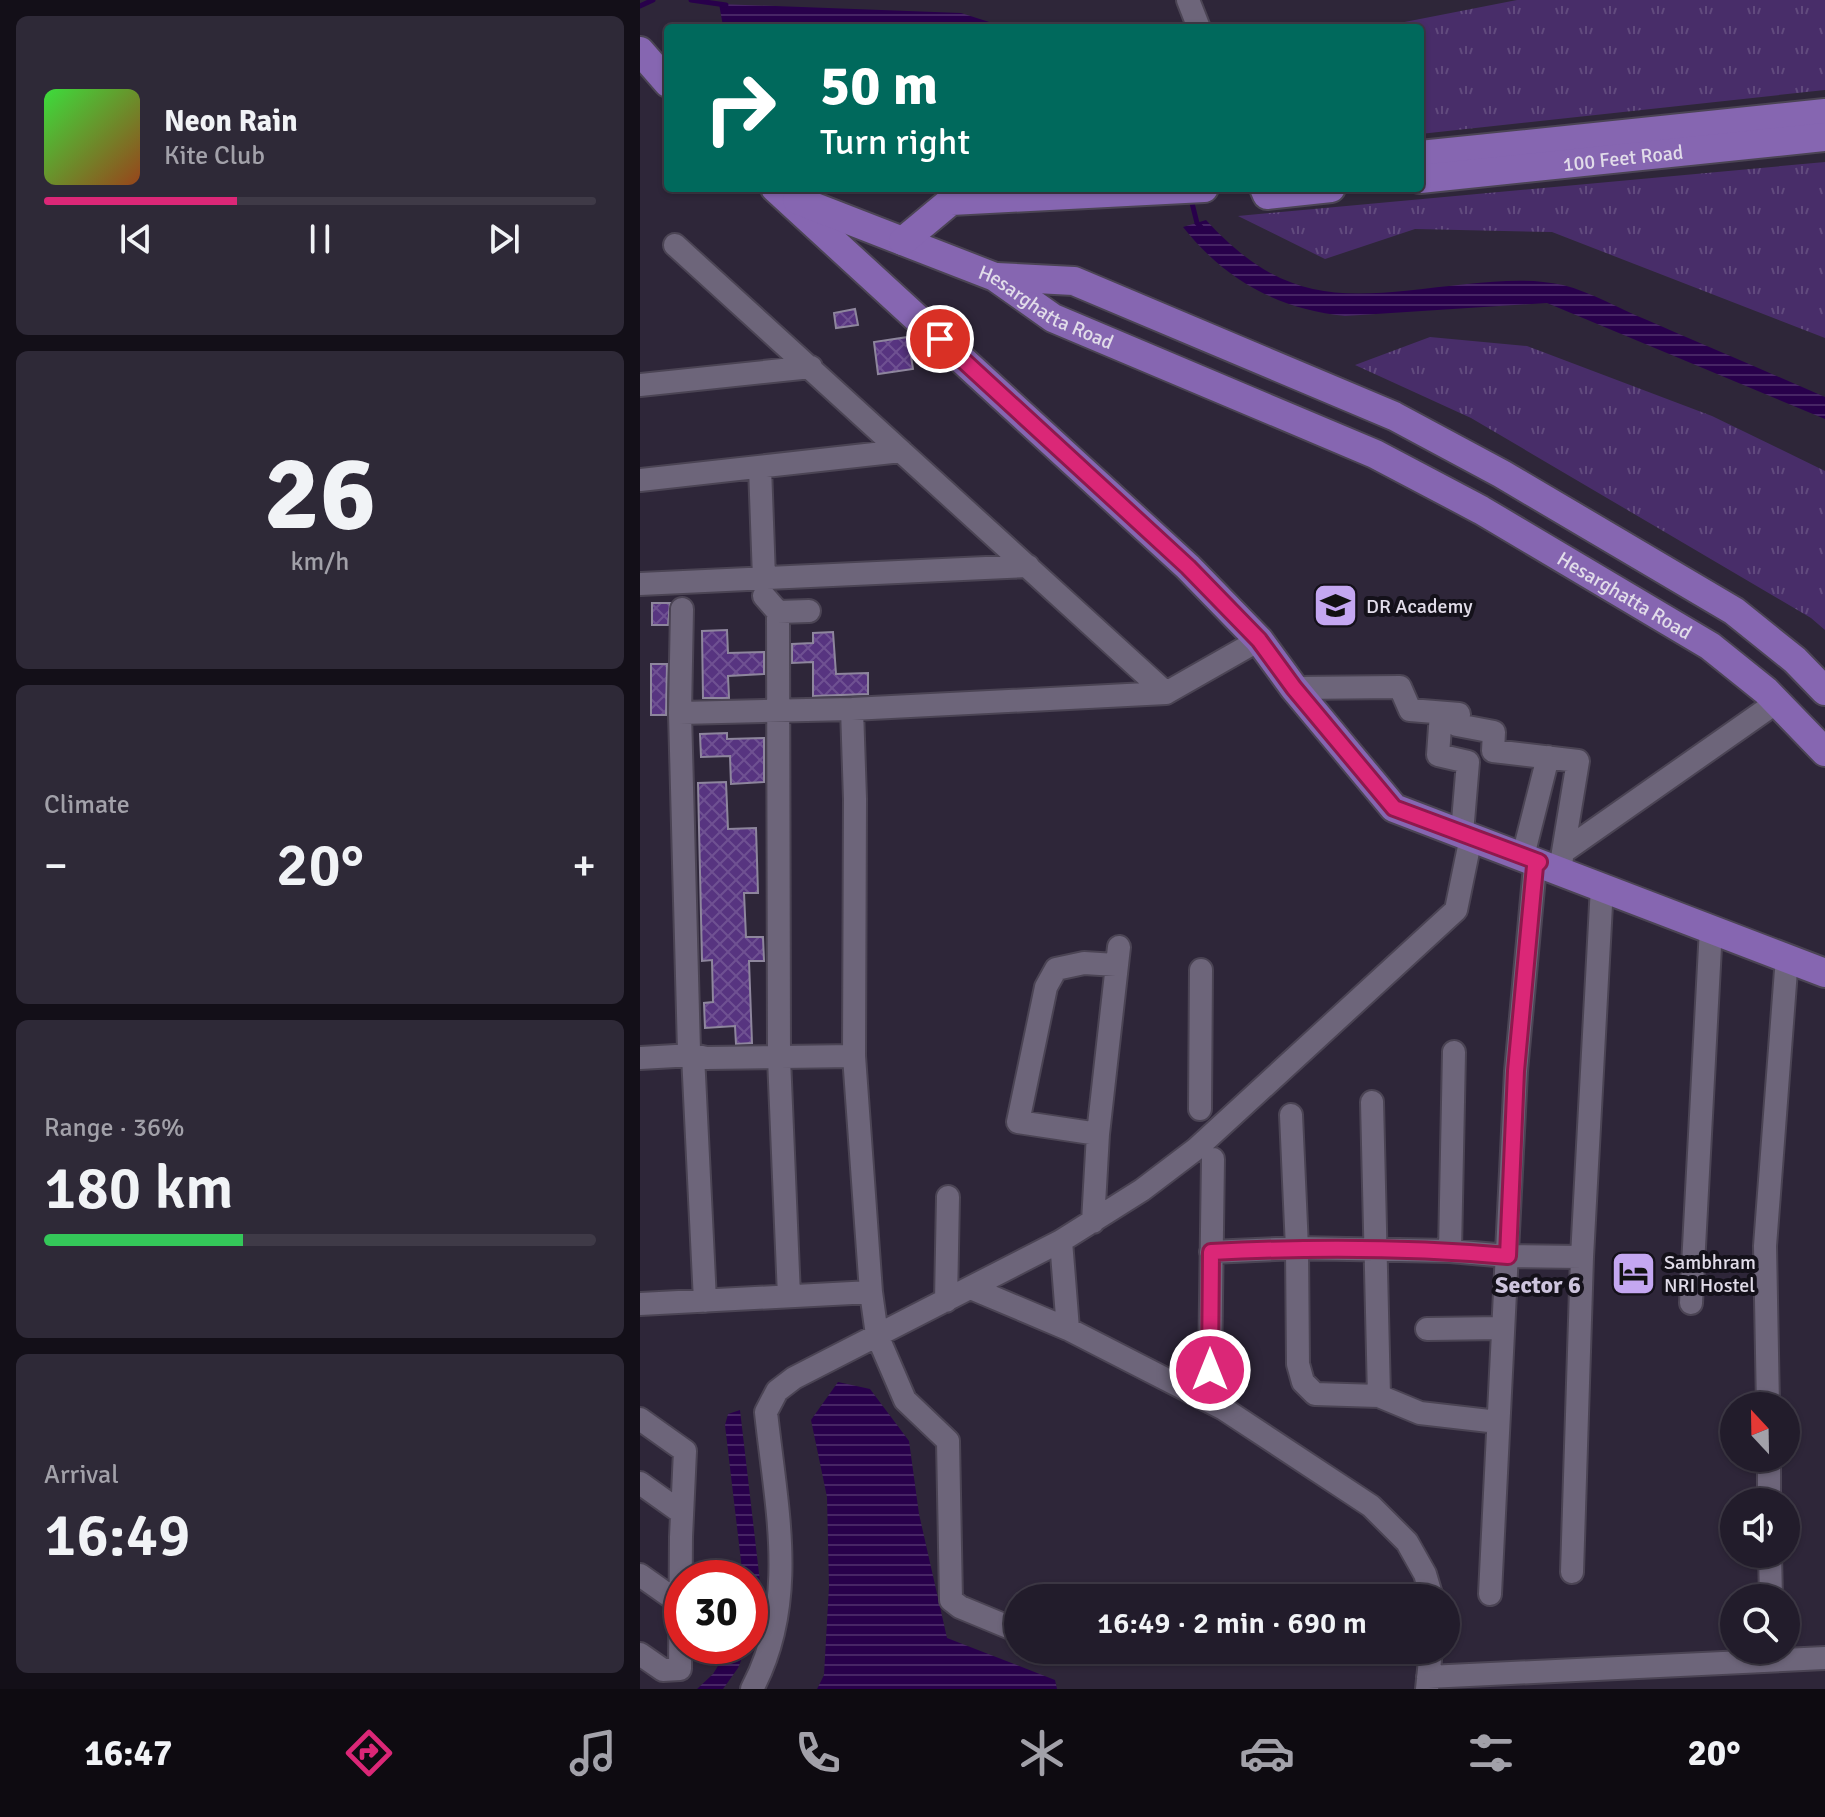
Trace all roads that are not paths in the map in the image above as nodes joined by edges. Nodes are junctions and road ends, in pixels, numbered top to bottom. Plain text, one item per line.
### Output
1 (1188, 0) edge
2 (1197, 24) edge
3 (640, 51) edge
4 (664, 78) edge
5 (1825, 113) edge
6 (1825, 137) edge
7 (1424, 155) edge
8 (1424, 179) edge
9 (779, 192) edge
10 (780, 192) edge
11 (1126, 192) edge
12 (1266, 192) edge
13 (1294, 192) edge
14 (903, 241) junction
15 (675, 245) dead end
16 (995, 277) junction
17 (811, 367) junction
18 (640, 385) edge
19 (901, 451) junction
20 (760, 467) junction
21 (640, 480) edge
22 (1028, 566) junction
23 (640, 584) edge
24 (769, 596) junction
25 (682, 609) dead end
26 (809, 611) dead end
27 (1259, 640) junction
28 (1294, 688) junction
29 (1825, 691) edge
30 (1166, 693) junction
31 (1777, 702) junction
32 (852, 709) junction
33 (780, 711) junction
34 (680, 713) junction
35 (1441, 713) junction
36 (1825, 752) edge
37 (1548, 757) junction
38 (1467, 835) junction
39 (1546, 860) junction
40 (1602, 886) junction
41 (1711, 928) junction
42 (1787, 957) junction
43 (1201, 970) dead end
44 (1825, 973) edge
45 (1454, 1052) dead end
46 (693, 1055) junction
47 (854, 1056) junction
48 (640, 1058) edge
49 (779, 1058) junction
50 (1372, 1102) dead end
51 (1200, 1109) dead end
52 (1291, 1115) dead end
53 (1098, 1134) junction
54 (1213, 1159) dead end
55 (948, 1197) dead end
56 (1093, 1222) junction
57 (1061, 1241) junction
58 (1297, 1248) junction
59 (1377, 1249) junction
60 (1450, 1251) junction
61 (1211, 1252) junction
62 (1508, 1256) junction
63 (1582, 1257) junction
64 (971, 1288) junction
65 (871, 1292) junction
66 (789, 1296) junction
67 (705, 1301) junction
68 (946, 1301) junction
69 (1691, 1303) dead end
70 (640, 1304) edge
71 (1503, 1328) junction
72 (1068, 1329) junction
73 (1427, 1329) dead end
74 (877, 1335) junction
75 (1210, 1370) dead end
76 (1768, 1392) edge
77 (1379, 1396) junction
78 (640, 1419) edge
79 (1498, 1422) junction
80 (640, 1483) edge
81 (682, 1513) junction
82 (681, 1560) edge
83 (1572, 1572) dead end
84 (640, 1575) edge
85 (1428, 1584) edge
86 (664, 1592) edge
87 (1490, 1594) dead end
88 (1004, 1625) edge
89 (640, 1654) edge
90 (1800, 1657) edge
91 (1825, 1658) edge
92 (1720, 1660) edge
93 (680, 1664) edge
94 (1646, 1666) junction
95 (1427, 1683) edge
96 (752, 1689) edge
97 (1647, 1689) edge

1 - 2 street
3 - 4 main road
5 - 7 main road, 100 Feet Road
6 - 8 main road, 100 Feet Road
9 - 27 main road
10 - 14 main road
11 - 14 main road
12 - 13 main road
14 - 16 main road
15 - 17 street
16 - 29 main road, Hesarghatta Road
16 - 31 main road, Hesarghatta Road
17 - 18 street
17 - 19 street
19 - 20 street
19 - 22 street
20 - 21 street
20 - 24 street
22 - 24 street
22 - 30 street
23 - 24 street
24 - 26 street
24 - 33 street
25 - 34 street
27 - 28 main road
27 - 30 street
28 - 35 street
28 - 38 main road
30 - 32 street
31 - 36 main road, Hesarghatta Road
31 - 39 street
32 - 33 street
32 - 47 street
33 - 34 street
33 - 49 street
34 - 46 street
35 - 37 street
35 - 38 street
37 - 39 street
37 - 39 street
38 - 39 main road
38 - 56 street
39 - 40 main road
39 - 62 street
40 - 41 main road
40 - 63 street
41 - 42 main road
41 - 69 street
42 - 44 main road
42 - 76 street
43 - 51 street
45 - 60 street
46 - 48 street
46 - 49 street
46 - 67 street
47 - 49 street
47 - 65 street
49 - 66 street
50 - 59 street
52 - 58 street
53 - 53 street
53 - 56 street
54 - 61 street
55 - 68 street
56 - 57 street
57 - 64 street
57 - 72 street
58 - 59 street
58 - 61 street
58 - 77 street
59 - 60 street
59 - 77 street
60 - 62 street
61 - 75 street
62 - 63 street
62 - 71 street
63 - 83 street
64 - 68 street
64 - 72 street
65 - 66 street
65 - 74 street
66 - 67 street
67 - 70 street
68 - 74 street
71 - 73 street
71 - 79 street
72 - 85 street
74 - 88 street
74 - 96 street
77 - 79 street
78 - 81 street
79 - 87 street
80 - 81 street
81 - 82 street
84 - 86 street
89 - 93 street
90 - 91 street
92 - 94 street
94 - 95 street
94 - 97 street

